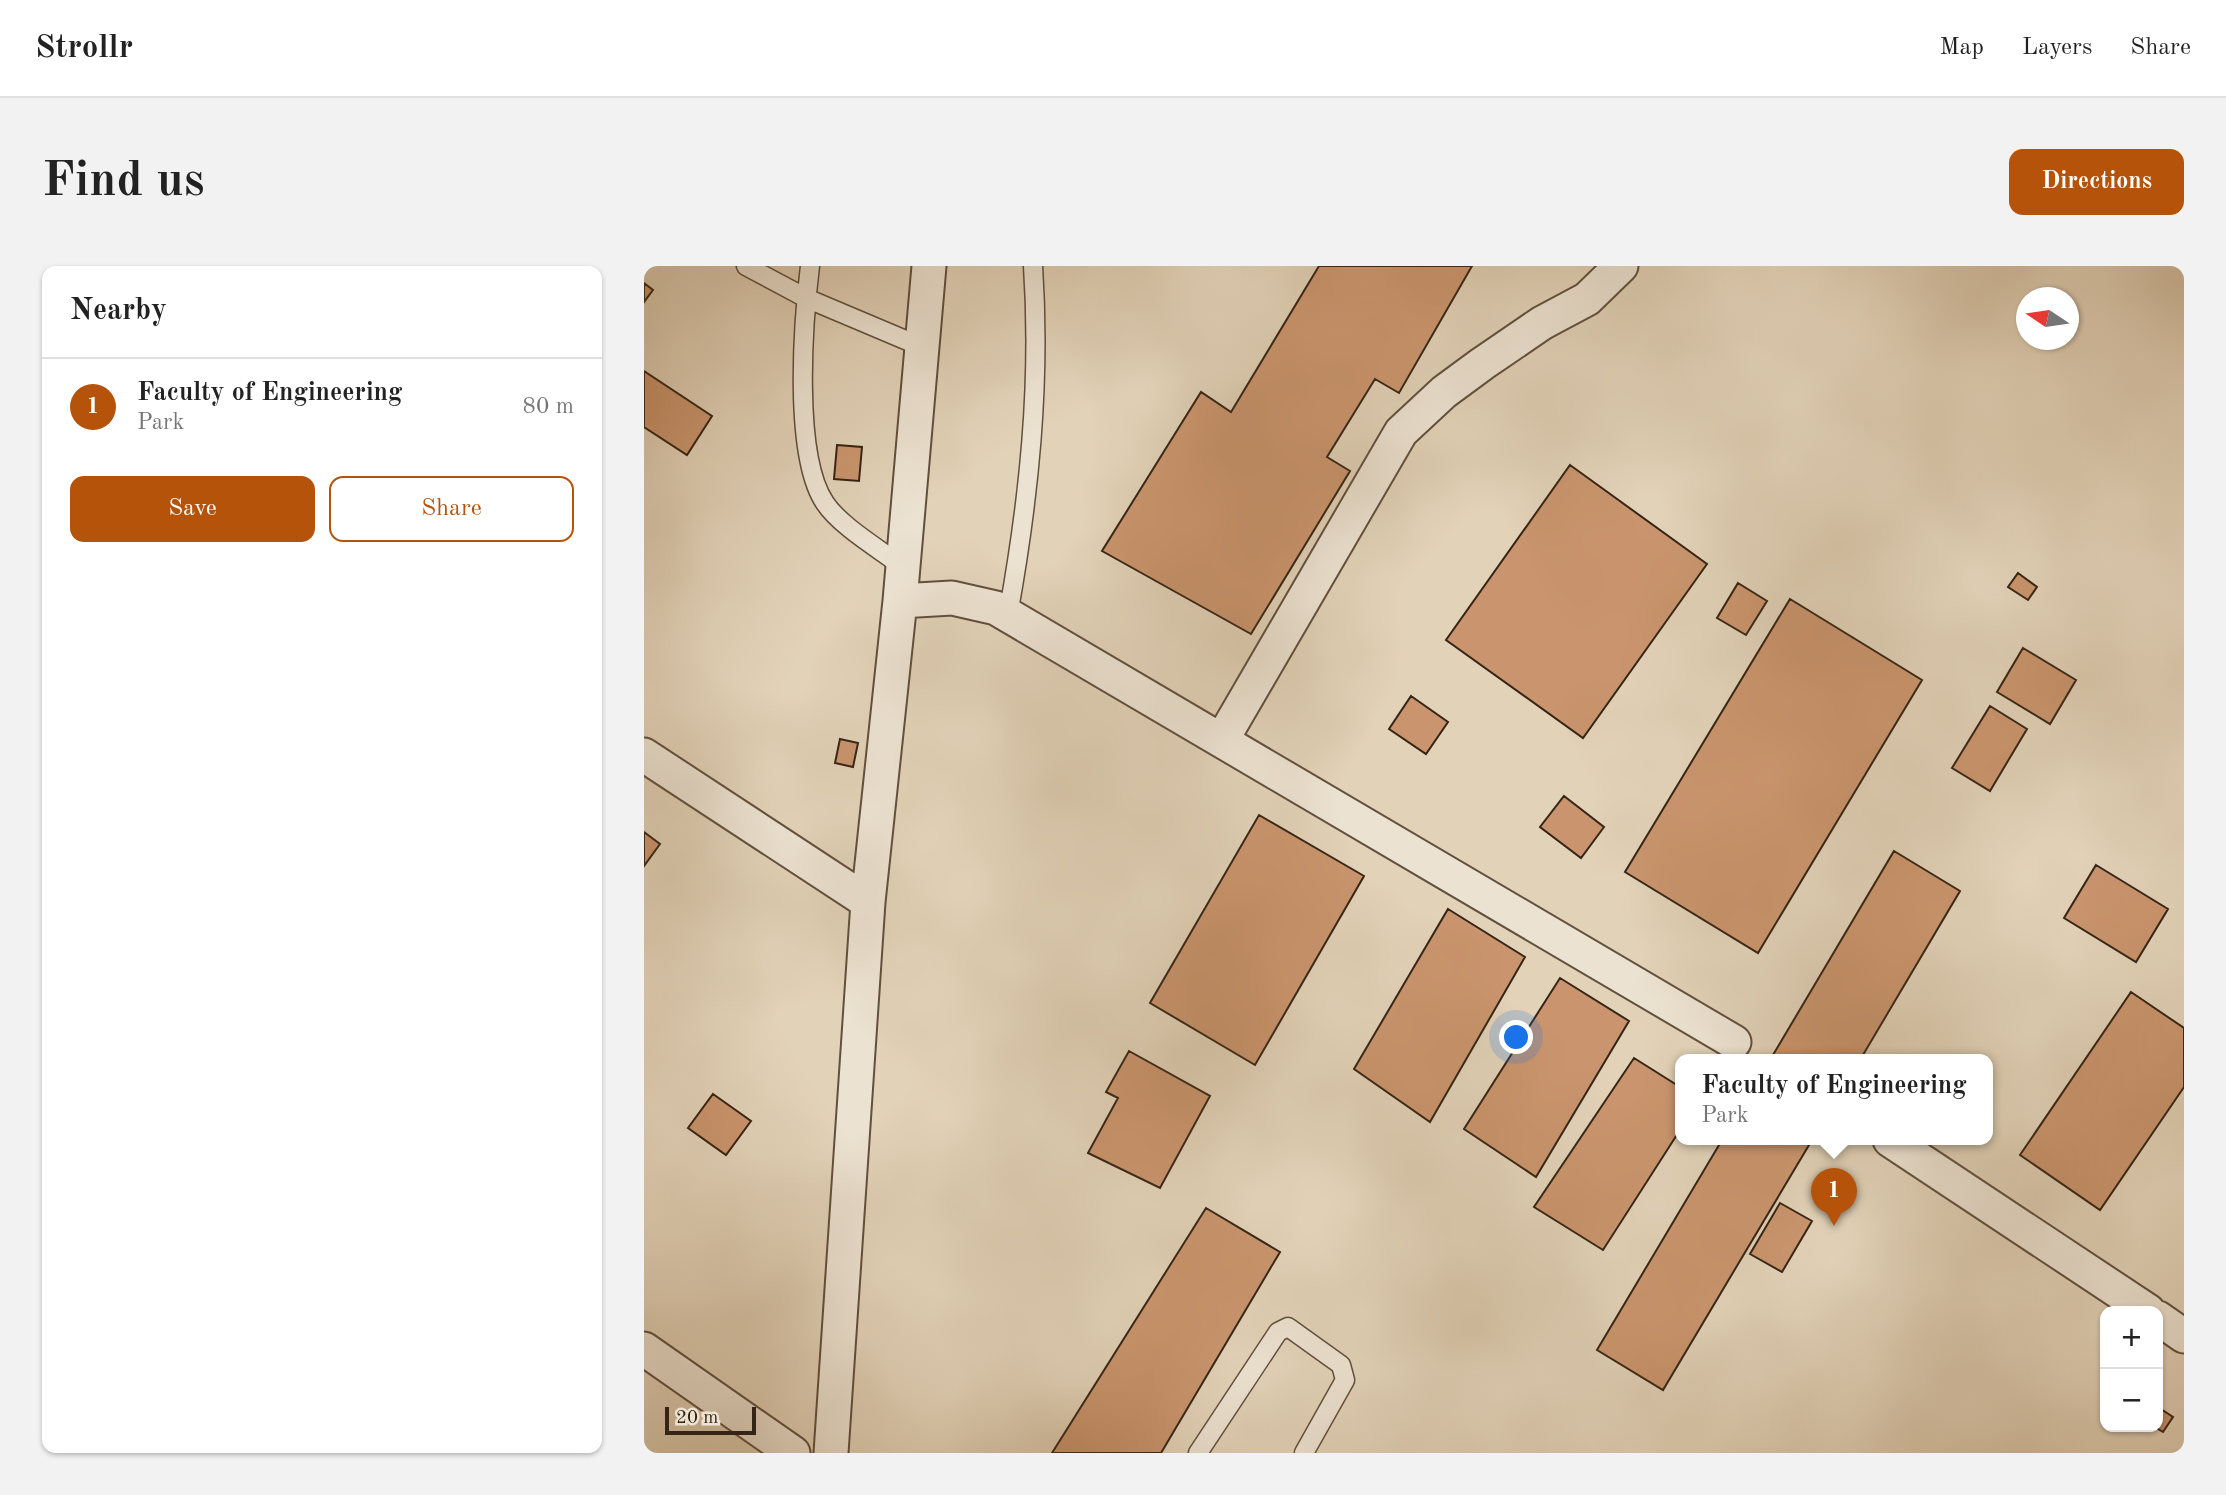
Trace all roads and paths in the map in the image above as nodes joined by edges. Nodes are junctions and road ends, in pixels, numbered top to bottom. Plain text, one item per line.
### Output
1 (746, 266) edge
2 (810, 266) edge
3 (929, 266) edge
4 (1033, 266) edge
5 (1621, 266) edge
6 (806, 298) junction
7 (922, 347) junction
8 (903, 567) junction
9 (900, 601) junction
10 (1008, 615) junction
11 (1223, 738) junction
12 (644, 755) edge
13 (868, 902) junction
14 (1734, 1042) dead end
15 (1899, 1145) edge
16 (2140, 1306) edge
17 (2163, 1321) edge
18 (2184, 1336) edge
19 (644, 1349) edge
20 (793, 1453) edge
21 (831, 1453) edge
22 (1198, 1453) edge
23 (1304, 1453) edge

1 - 6 lane
2 - 6 lane
3 - 7 street
4 - 10 lane
5 - 11 street
6 - 7 lane
6 - 8 lane
7 - 8 street
8 - 9 street
9 - 10 street
9 - 13 street
10 - 11 street
11 - 14 street
12 - 13 street
13 - 21 street
15 - 16 street
17 - 18 street
19 - 20 street
22 - 23 lane

